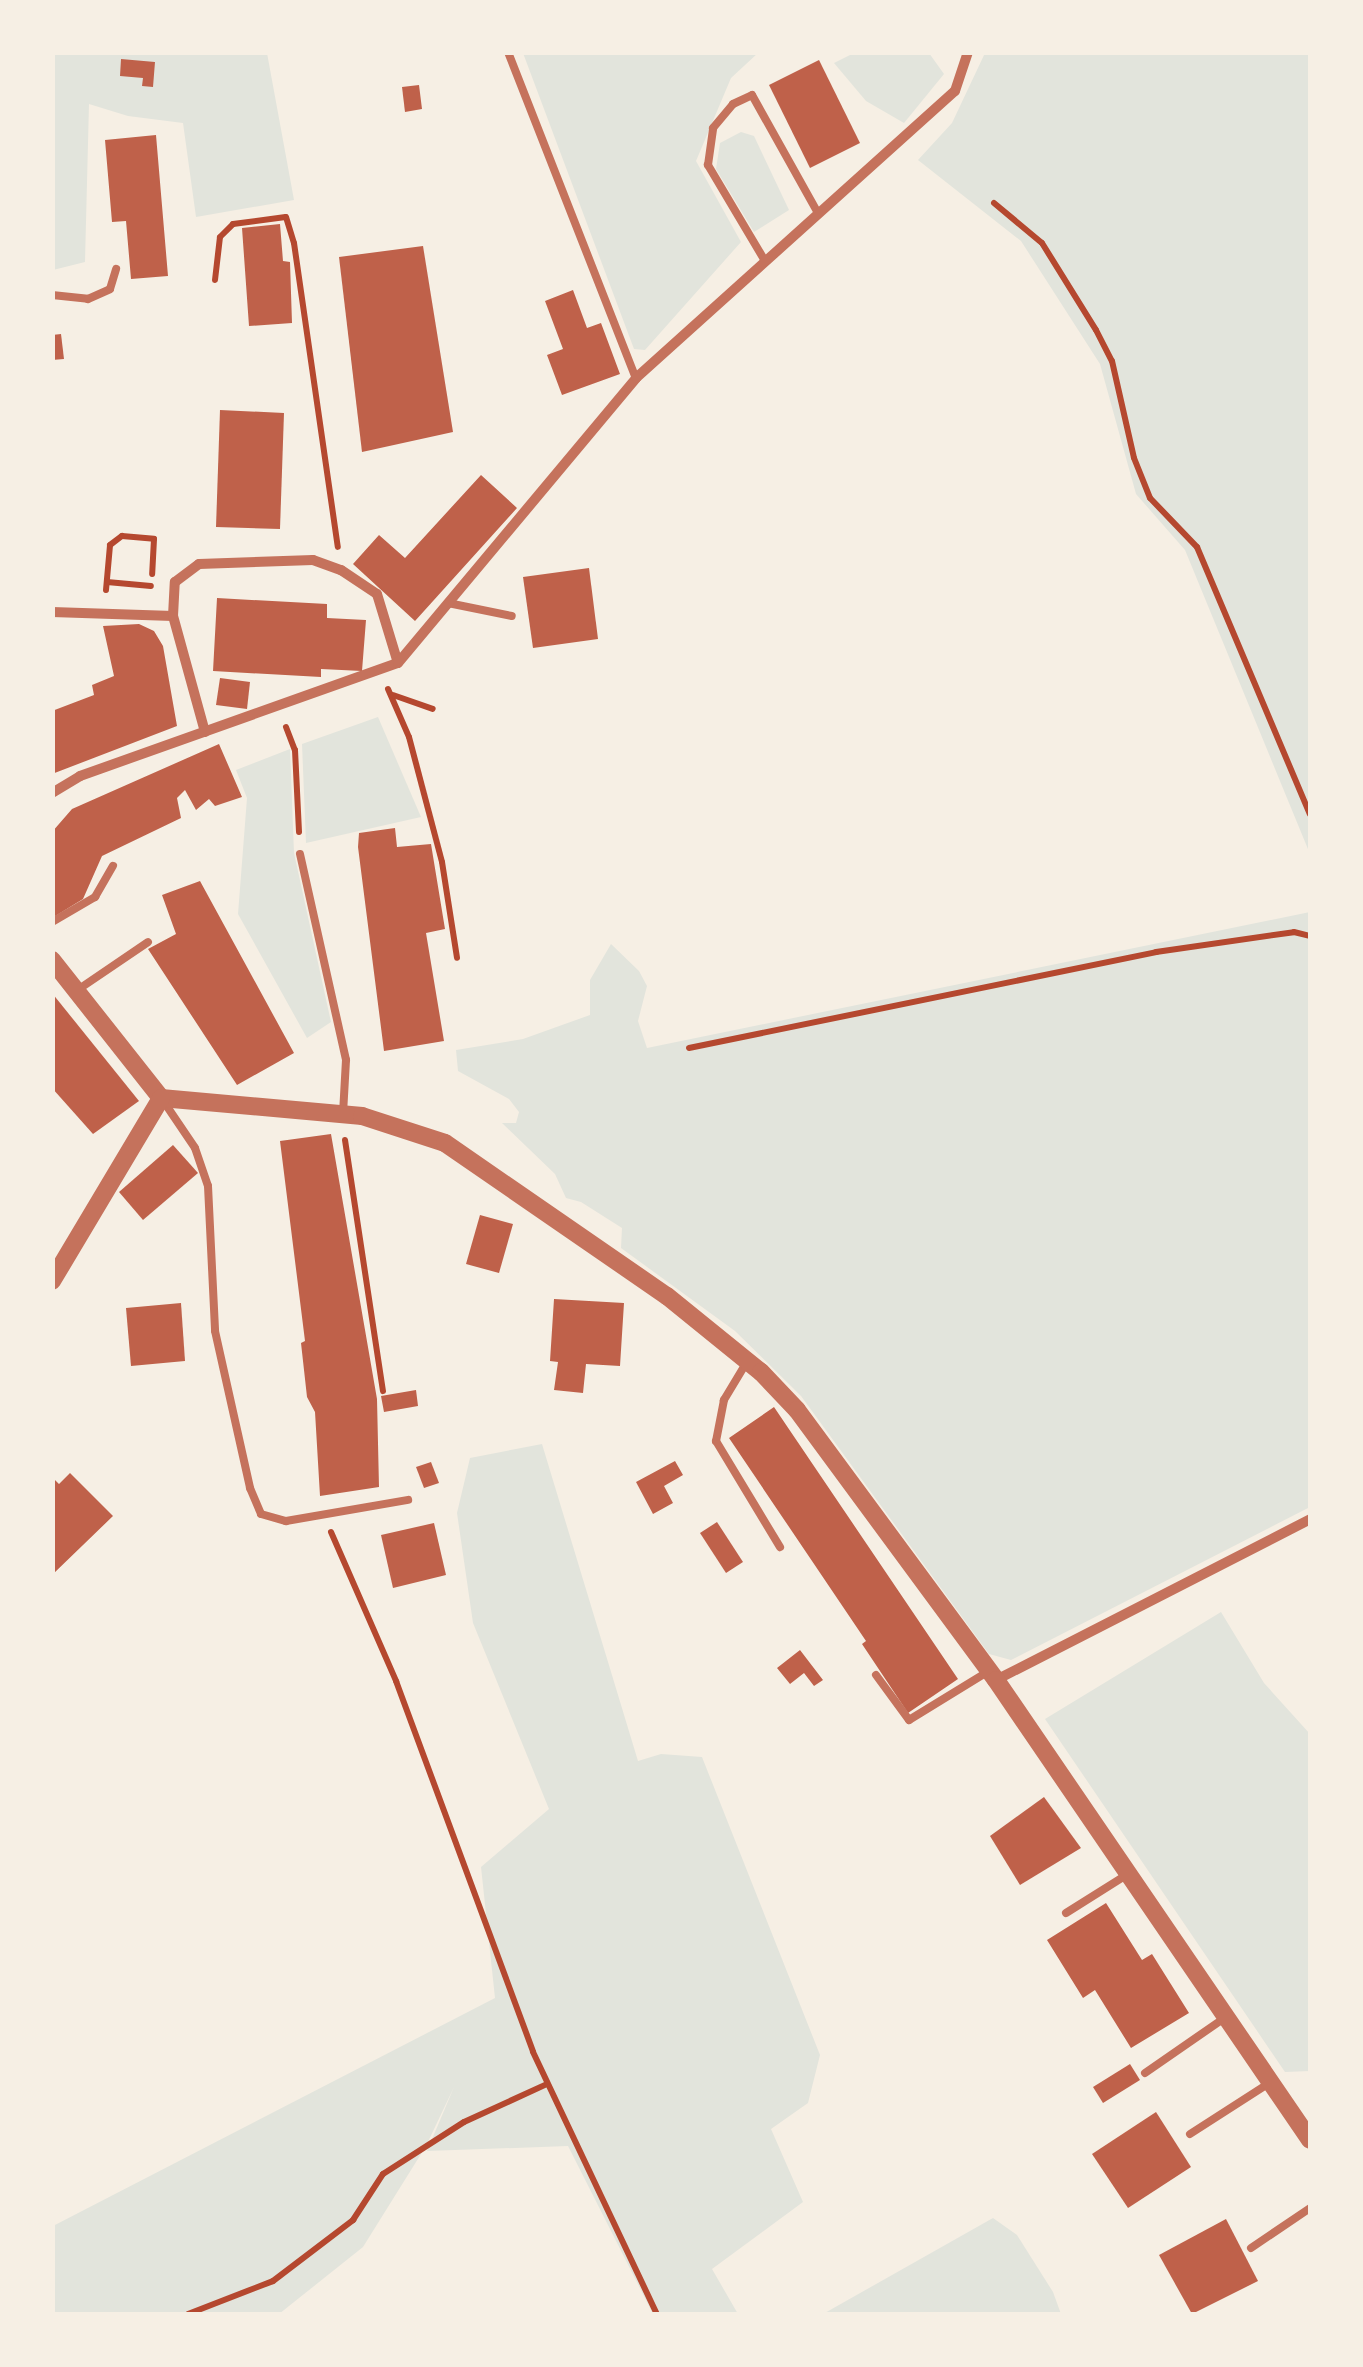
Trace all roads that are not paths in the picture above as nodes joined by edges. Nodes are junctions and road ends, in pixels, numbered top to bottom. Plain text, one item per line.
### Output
1 (508, 52) edge
2 (968, 52) edge
3 (818, 214) junction
4 (765, 261) junction
5 (116, 269) dead end
6 (52, 295) edge
7 (636, 378) junction
8 (448, 604) junction
9 (52, 612) edge
10 (173, 616) junction
11 (512, 616) dead end
12 (398, 663) junction
13 (205, 732) junction
14 (52, 794) edge
15 (300, 854) road end
16 (114, 866) dead end
17 (52, 922) edge
18 (148, 942) dead end
19 (52, 960) edge
20 (76, 991) junction
21 (162, 1098) junction
22 (344, 1114) junction
23 (52, 1281) edge
24 (748, 1360) junction
25 (408, 1500) dead end
26 (1310, 1519) edge
27 (780, 1547) dead end
28 (876, 1675) dead end
29 (992, 1676) junction
30 (1128, 1874) junction
31 (1066, 1914) dead end
32 (1226, 2018) junction
33 (1145, 2073) dead end
34 (1271, 2082) junction
35 (1190, 2134) dead end
36 (1310, 2140) edge
37 (1310, 2208) edge
38 (1251, 2248) dead end

1 - 7 lane
2 - 3 street
3 - 4 street
3 - 4 lane
4 - 7 street
5 - 6 lane
7 - 8 street
8 - 11 lane
8 - 12 street
9 - 10 street
10 - 12 street
10 - 13 street
12 - 13 street
13 - 14 street
15 - 22 lane
16 - 17 lane
18 - 20 lane
19 - 20 street
20 - 21 street
21 - 22 street
21 - 23 street
21 - 25 lane
22 - 24 street
24 - 27 lane
24 - 29 street
26 - 29 street
28 - 29 lane
29 - 30 street
30 - 31 lane
30 - 32 street
32 - 33 lane
32 - 34 street
34 - 35 lane
34 - 36 street
37 - 38 lane

